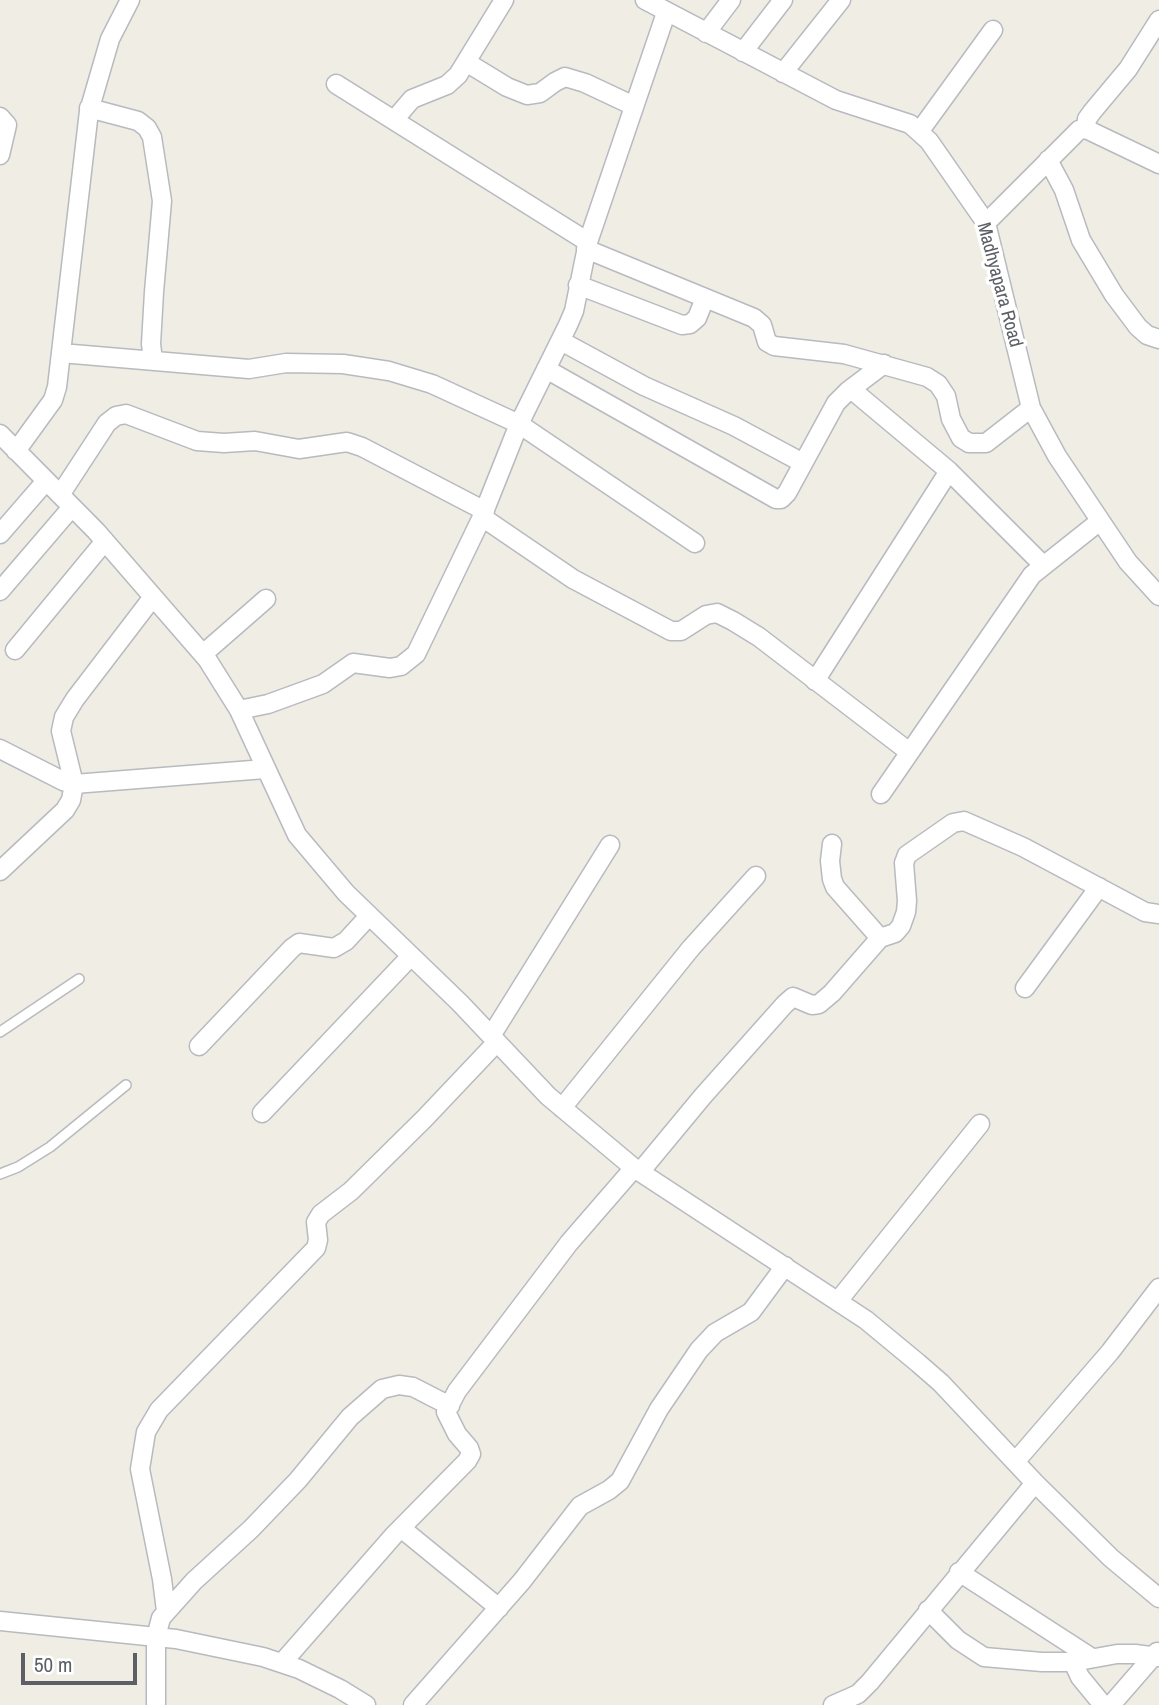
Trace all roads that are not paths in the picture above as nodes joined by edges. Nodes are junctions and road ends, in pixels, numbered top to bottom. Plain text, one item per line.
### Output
1 (130, 0) edge
2 (504, 0) edge
3 (645, 0) edge
4 (731, 0) edge
5 (783, 0) edge
6 (841, 0) edge
7 (666, 13) junction
8 (1159, 20) edge
9 (993, 30) dead end
10 (706, 33) junction
11 (743, 52) junction
12 (467, 62) junction
13 (783, 73) junction
14 (336, 84) dead end
15 (634, 106) junction
16 (89, 108) junction
17 (0, 117) edge
18 (394, 120) junction
19 (1086, 129) junction
20 (919, 132) junction
21 (0, 155) edge
22 (1048, 160) junction
23 (1159, 164) edge
24 (986, 223) junction
25 (587, 245) junction
26 (578, 285) junction
27 (705, 298) junction
28 (1159, 340) edge
29 (561, 341) junction
30 (61, 353) junction
31 (153, 360) junction
32 (884, 364) junction
33 (546, 369) junction
34 (851, 389) junction
35 (1031, 408) junction
36 (519, 424) junction
37 (1, 436) edge
38 (16, 451) junction
39 (803, 463) junction
40 (948, 471) junction
41 (46, 481) junction
42 (66, 501) junction
43 (483, 514) junction
44 (1100, 521) junction
45 (0, 534) edge
46 (105, 541) junction
47 (695, 543) dead end
48 (1043, 565) junction
49 (0, 591) edge
50 (1159, 596) edge
51 (153, 597) junction
52 (266, 599) dead end
53 (15, 650) dead end
54 (203, 654) junction
55 (815, 681) junction
56 (239, 710) junction
57 (908, 751) junction
58 (2, 755) edge
59 (265, 769) junction
60 (74, 784) junction
61 (881, 794) dead end
62 (832, 844) dead end
63 (610, 845) dead end
64 (0, 871) edge
65 (756, 876) dead end
66 (1100, 887) junction
67 (1159, 914) edge
68 (369, 916) junction
69 (880, 938) junction
70 (411, 956) junction
71 (79, 979) dead end
72 (1025, 988) dead end
73 (0, 1032) edge
74 (494, 1039) junction
75 (199, 1046) dead end
76 (127, 1085) dead end
77 (562, 1108) junction
78 (262, 1113) dead end
79 (980, 1124) dead end
80 (637, 1170) junction
81 (0, 1174) edge
82 (785, 1266) junction
83 (1159, 1289) edge
84 (838, 1301) junction
85 (450, 1406) junction
86 (1015, 1462) junction
87 (1035, 1483) junction
88 (401, 1528) junction
89 (959, 1572) junction
90 (1159, 1598) edge
91 (499, 1608) junction
92 (928, 1610) junction
93 (166, 1611) junction
94 (0, 1621) edge
95 (156, 1637) junction
96 (1157, 1655) edge
97 (1092, 1658) junction
98 (1073, 1662) junction
99 (282, 1663) junction
100 (156, 1705) edge
101 (366, 1705) edge
102 (413, 1705) edge
103 (833, 1705) edge
104 (1103, 1705) edge
105 (1111, 1705) edge

1 - 16 street
2 - 12 street
3 - 7 street, Madhyapara Road
4 - 10 street
5 - 11 street
6 - 13 street
7 - 10 street, Madhyapara Road
7 - 15 street
8 - 19 street
9 - 20 street
10 - 11 street, Madhyapara Road
11 - 13 street, Madhyapara Road
12 - 15 street
12 - 18 street
13 - 20 street, Madhyapara Road
14 - 18 street
15 - 25 street
16 - 30 street
16 - 31 street
17 - 21 street
18 - 25 street
19 - 22 street
19 - 23 street
20 - 24 street, Madhyapara Road
22 - 24 street
22 - 28 street
24 - 35 street, Madhyapara Road
25 - 26 street
25 - 27 street
26 - 27 street
26 - 29 street
27 - 32 street
29 - 33 street
29 - 39 street
30 - 31 street
30 - 38 street
31 - 36 street
32 - 34 street
32 - 35 street
33 - 36 street
33 - 39 street
34 - 39 street
34 - 40 street
35 - 44 street, Madhyapara Road
36 - 43 street
36 - 47 street
37 - 38 street
38 - 41 street
40 - 48 street
40 - 55 street
41 - 42 street
41 - 45 street
42 - 43 street
42 - 46 street
42 - 49 street
43 - 55 street
43 - 56 street
44 - 48 street
44 - 50 street, Madhyapara Road
46 - 51 street
46 - 53 street
48 - 57 street
51 - 54 street
51 - 60 street
52 - 54 street
54 - 56 street
55 - 57 street
56 - 59 street
57 - 61 street
58 - 60 street
59 - 60 street
59 - 68 street
60 - 64 street
62 - 69 street
63 - 74 street
65 - 77 street
66 - 67 street
66 - 69 street
66 - 72 street
68 - 70 street
68 - 75 street
69 - 80 street
70 - 74 street
70 - 78 street
71 - 73 lane
74 - 77 street
74 - 93 street
76 - 81 lane
77 - 80 street
79 - 84 street
80 - 82 street
80 - 85 street
82 - 84 street
82 - 91 street
83 - 86 street
84 - 86 street
85 - 88 street
85 - 93 street
86 - 87 street
87 - 89 street
87 - 90 street
88 - 91 street
88 - 99 street
89 - 92 street
89 - 97 street
91 - 102 street
92 - 98 street
92 - 103 street
93 - 95 street
94 - 95 street
95 - 99 street
95 - 100 street
96 - 97 street
96 - 105 street
97 - 98 street
98 - 104 street
99 - 101 street

